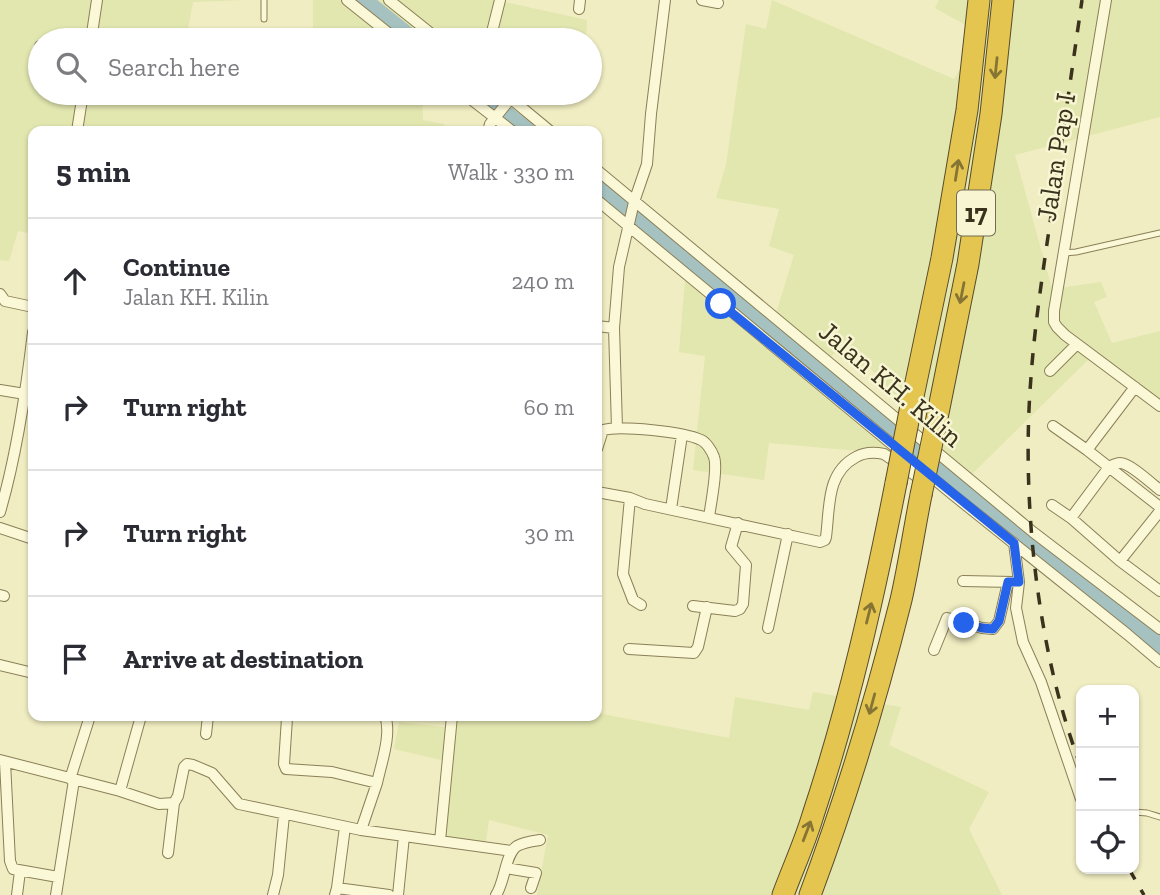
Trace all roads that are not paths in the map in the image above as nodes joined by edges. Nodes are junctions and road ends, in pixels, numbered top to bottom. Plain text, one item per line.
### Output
1 (97, 0) edge
2 (264, 0) edge
3 (347, 0) edge
4 (389, 0) edge
5 (500, 0) edge
6 (665, 0) edge
7 (702, 0) edge
8 (979, 0) edge
9 (1003, 0) edge
10 (1106, 0) edge
11 (718, 3) dead end
12 (264, 19) dead end
13 (93, 28) edge
14 (382, 28) edge
15 (424, 28) edge
16 (493, 28) edge
17 (81, 105) edge
18 (503, 105) edge
19 (78, 126) edge
20 (489, 126) edge
21 (510, 126) edge
22 (541, 126) edge
23 (602, 175) edge
24 (602, 205) edge
25 (633, 206) junction
26 (630, 226) junction
27 (1160, 233) edge
28 (1064, 253) junction
29 (0, 294) edge
30 (28, 306) edge
31 (602, 327) edge
32 (614, 328) junction
33 (1077, 344) junction
34 (28, 371) edge
35 (1050, 371) dead end
36 (1135, 387) junction
37 (0, 390) edge
38 (25, 394) junction
39 (1160, 406) edge
40 (20, 421) junction
41 (28, 421) edge
42 (1053, 426) dead end
43 (617, 428) junction
44 (602, 433) edge
45 (682, 435) junction
46 (1087, 450) junction
47 (1109, 467) junction
48 (1160, 490) edge
49 (602, 493) edge
50 (952, 494) junction
51 (630, 498) junction
52 (1052, 505) dead end
53 (671, 509) junction
54 (1160, 509) edge
55 (0, 512) edge
56 (709, 517) junction
57 (1071, 518) junction
58 (738, 523) junction
59 (0, 528) edge
60 (788, 534) junction
61 (28, 537) edge
62 (1014, 543) junction
63 (1119, 561) junction
64 (963, 581) dead end
65 (1014, 582) junction
66 (1160, 591) edge
67 (641, 606) dead end
68 (693, 606) dead end
69 (707, 607) junction
70 (768, 628) dead end
71 (1160, 629) edge
72 (629, 649) dead end
73 (934, 650) dead end
74 (1160, 662) edge
75 (0, 665) edge
76 (28, 672) edge
77 (89, 721) edge
78 (140, 721) edge
79 (207, 721) edge
80 (287, 721) edge
81 (387, 721) edge
82 (452, 721) edge
83 (206, 734) dead end
84 (3, 761) edge
85 (72, 780) junction
86 (377, 783) junction
87 (1076, 784) edge
88 (120, 791) junction
89 (174, 803) junction
90 (1139, 812) edge
91 (284, 815) junction
92 (1160, 817) edge
93 (345, 827) junction
94 (361, 830) junction
95 (404, 836) junction
96 (540, 839) dead end
97 (440, 841) junction
98 (512, 851) junction
99 (168, 853) dead end
100 (506, 868) junction
101 (19, 871) junction
102 (58, 877) junction
103 (531, 888) dead end
104 (336, 891) edge
105 (276, 894) edge
106 (17, 895) edge
107 (56, 895) edge
108 (389, 895) edge
109 (398, 895) edge
110 (496, 895) edge
111 (783, 895) edge
112 (810, 895) edge

1 - 13 street
2 - 12 lane
3 - 14 street
4 - 15 street
5 - 16 street
6 - 25 street
7 - 11 street
111 -> 8 highway, 17, bridge
9 -> 112 highway, 17, bridge
10 - 28 street, Jalan Pap I
17 - 19 street
18 - 20 street
18 - 21 street
18 - 22 street
23 - 25 street, Jalan KH. Kilin
24 - 26 street, Jalan KH. Kilin
25 - 26 street
25 - 71 street, Jalan KH. Kilin
26 - 32 street
26 - 50 street, Jalan KH. Kilin
27 - 28 lane
28 - 33 street, Jalan Pap I
29 - 30 street
31 - 32 street
32 - 43 street
33 - 35 street
33 - 36 street
34 - 38 street
36 - 39 street
36 - 46 street
37 - 38 street
38 - 40 street
40 - 41 street
40 - 55 street
42 - 46 street
43 - 44 street
43 - 45 street
45 - 53 street
45 - 56 street
46 - 47 street
47 - 48 street
47 - 54 street
47 - 57 street
49 - 51 street
50 - 60 street
50 - 62 street, Jalan KH. Kilin
51 - 53 street
51 - 67 street
52 - 57 street
53 - 56 street
54 - 63 street
56 - 58 street
57 - 63 street
58 - 60 street
58 - 69 street
59 - 61 street
60 - 70 street
62 - 65 street
62 - 74 street, Jalan KH. Kilin
63 - 66 street
64 - 65 street
65 - 73 street
65 - 87 street
68 - 69 street
69 - 72 street
75 - 76 street
77 - 85 street
78 - 88 street
79 - 83 street
80 - 86 street
81 - 86 street
82 - 97 street
84 - 85 street
84 - 101 street
85 - 88 street
85 - 102 street
86 - 94 street
88 - 89 street
89 - 91 street
89 - 99 street
90 - 92 lane
91 - 93 street
91 - 105 street
93 - 94 street
93 - 104 street
94 - 95 street
95 - 97 street
95 - 109 street
96 - 98 street
97 - 98 street
98 - 100 street
100 - 103 street
100 - 110 street
101 - 102 street
101 - 106 street
102 - 107 street
104 - 108 street

